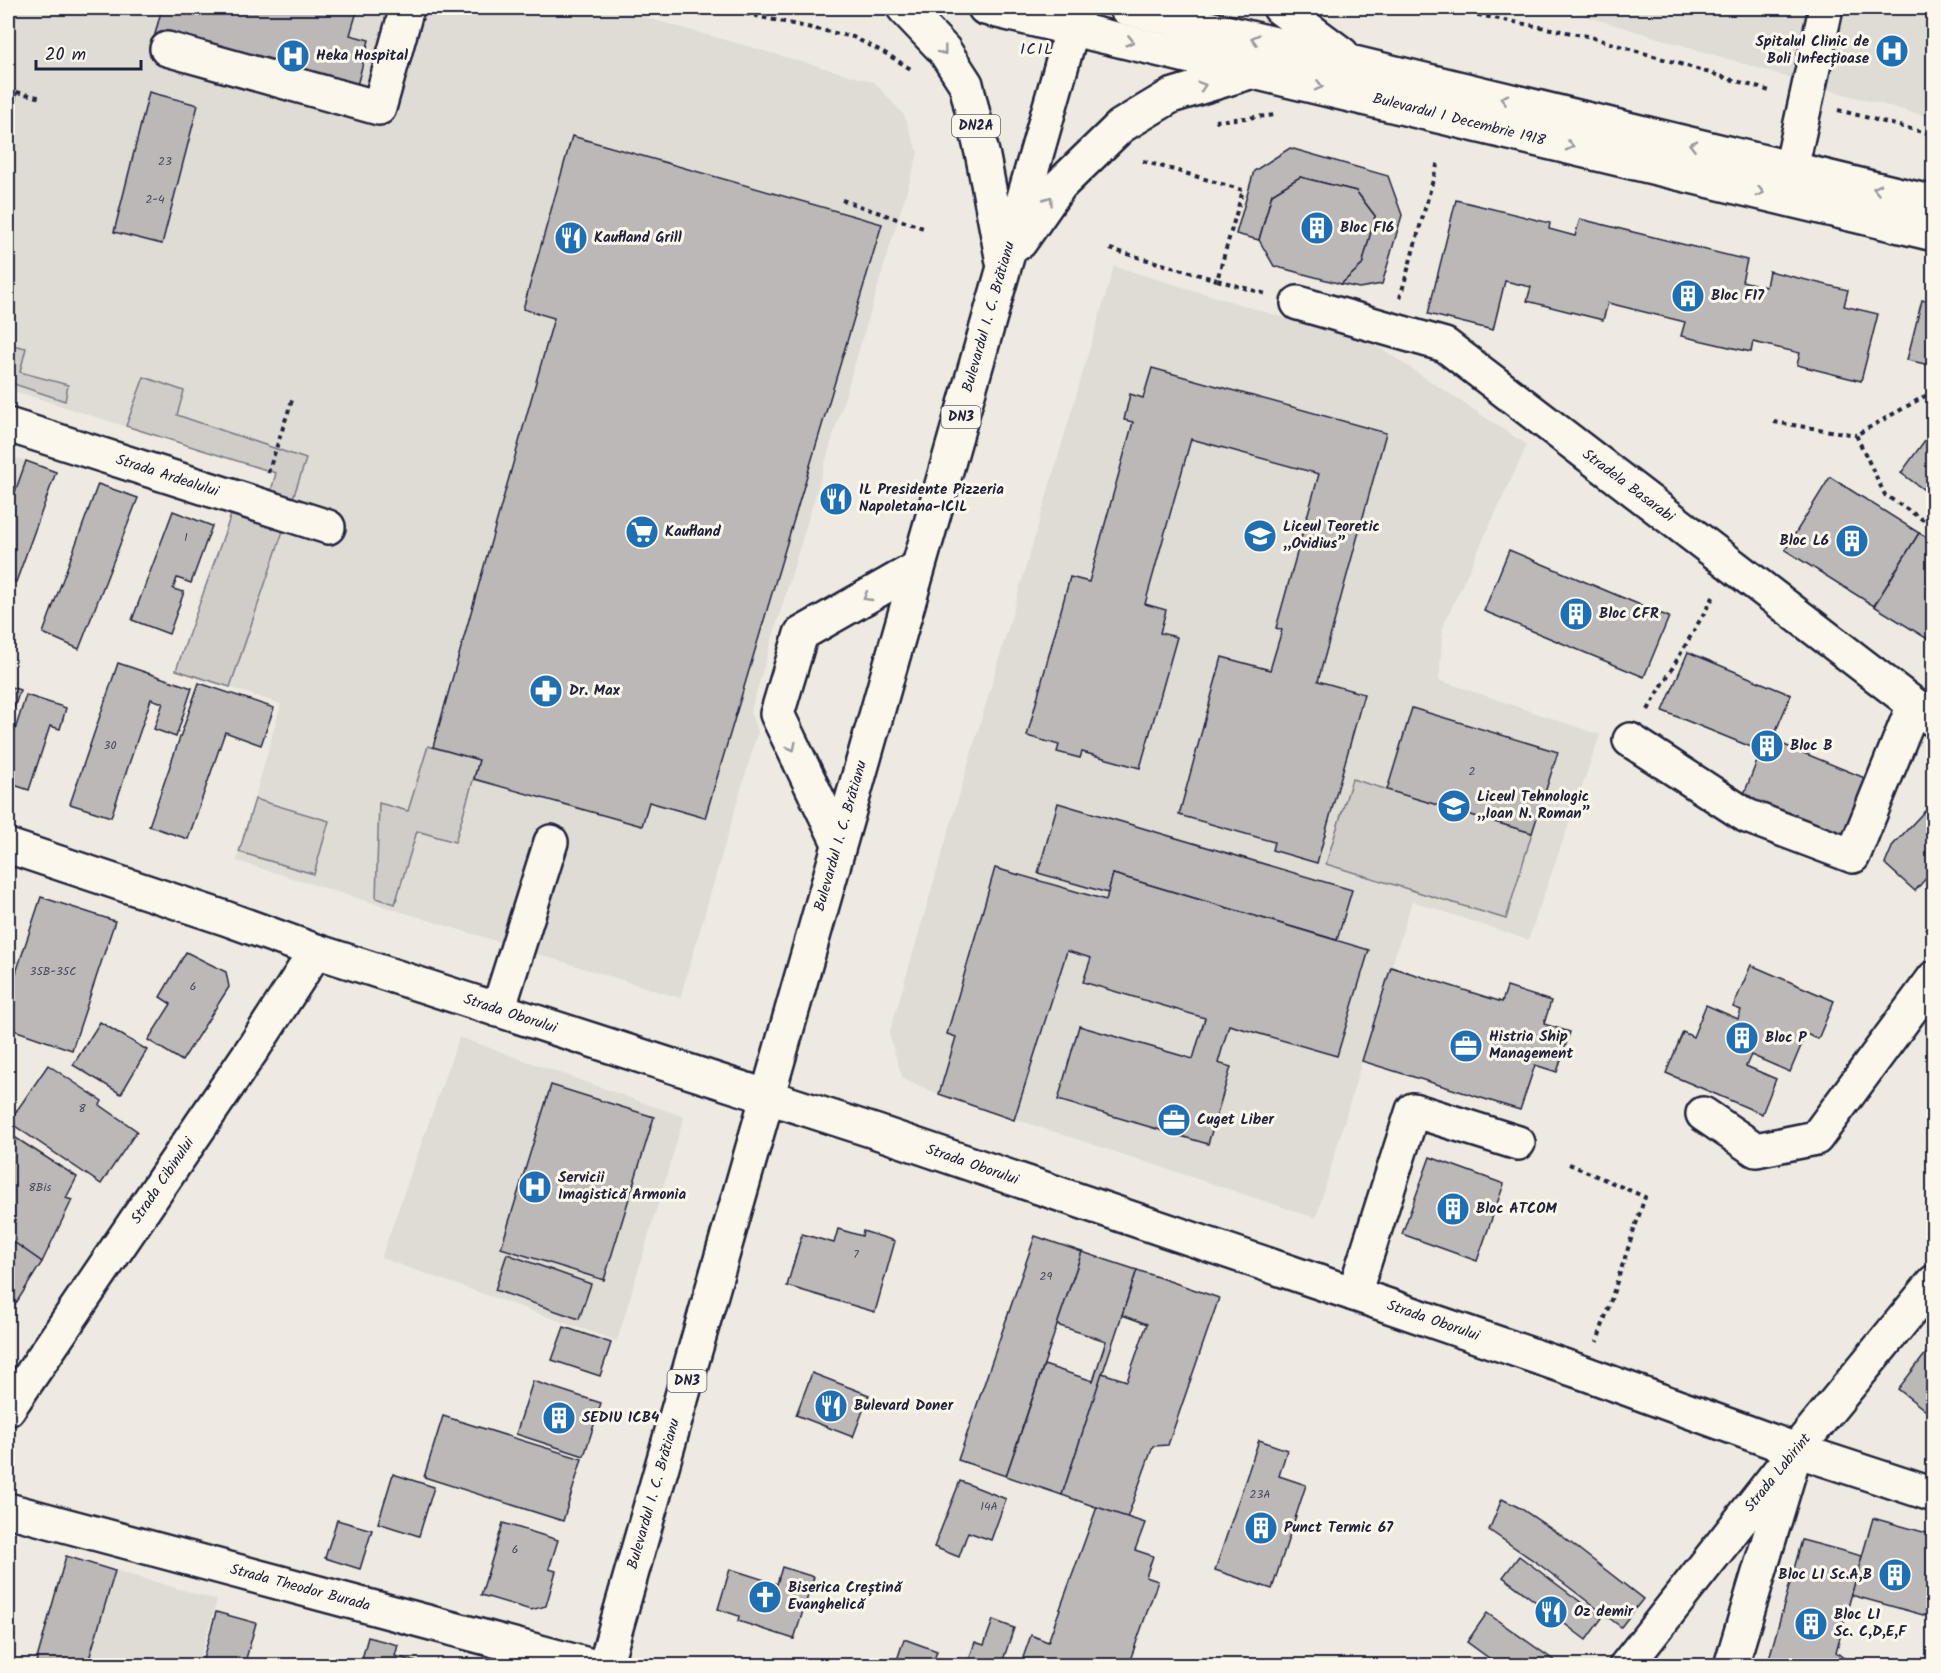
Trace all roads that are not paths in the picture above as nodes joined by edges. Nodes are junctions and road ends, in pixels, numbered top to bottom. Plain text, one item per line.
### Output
1 (407, 8) edge
2 (904, 8) edge
3 (985, 8) edge
4 (1126, 8) edge
5 (1280, 8) edge
6 (1826, 8) edge
7 (1075, 17) edge
8 (167, 49) dead end
9 (1353, 63) junction
10 (1255, 70) junction
11 (1791, 169) junction
12 (1934, 203) edge
13 (1934, 234) edge
14 (1004, 266) junction
15 (1298, 303) road end
16 (8, 424) edge
17 (328, 527) dead end
18 (917, 568) junction
19 (1924, 713) edge
20 (1630, 740) road end
21 (552, 842) dead end
22 (839, 843) junction
23 (8, 846) edge
24 (316, 951) junction
25 (1934, 978) edge
26 (498, 1010) junction
27 (768, 1097) junction
28 (1703, 1114) dead end
29 (1518, 1143) dead end
30 (1934, 1282) edge
31 (1354, 1294) junction
32 (8, 1409) edge
33 (1796, 1450) junction
34 (1934, 1495) edge
35 (8, 1510) edge
36 (592, 1665) edge
37 (605, 1665) edge
38 (1626, 1665) edge
39 (1731, 1665) edge

1 - 8 street
2 -> 14 street, DN2A
3 - 7 street, Bulevardul 1 Decembrie 1918
9 -> 4 street, Bulevardul 1 Decembrie 1918
5 - 9 street
6 - 11 street
7 -> 10 street, Bulevardul 1 Decembrie 1918
7 - 14 street, Bulevardul I. C. Brătianu / DN3
11 -> 9 street, Bulevardul 1 Decembrie 1918
10 -> 13 street, Bulevardul 1 Decembrie 1918
14 -> 10 street
12 -> 11 street, Bulevardul 1 Decembrie 1918
14 - 18 street, Bulevardul I. C. Brătianu / DN3
15 - 19 street, Stradela Basarabi
16 - 17 street, Strada Ardealului
18 - 22 street, Bulevardul I. C. Brătianu / DN3
18 -> 22 street
19 - 20 street
21 - 26 street
22 - 27 street, Bulevardul I. C. Brătianu / DN3
23 - 24 street, Strada Oborului
24 - 26 street, Strada Oborului
24 - 32 street, Strada Cibinului
25 - 28 street
26 - 27 street, Strada Oborului
27 - 31 street, Strada Oborului
27 - 37 street, Bulevardul I. C. Brătianu / DN3
29 - 31 street
30 - 33 street, Strada Labirint
31 - 33 street, Strada Oborului
33 - 34 street, Strada Oborului
33 - 38 street, Strada Labirint
33 - 39 street
35 - 36 street, Strada Theodor Burada

